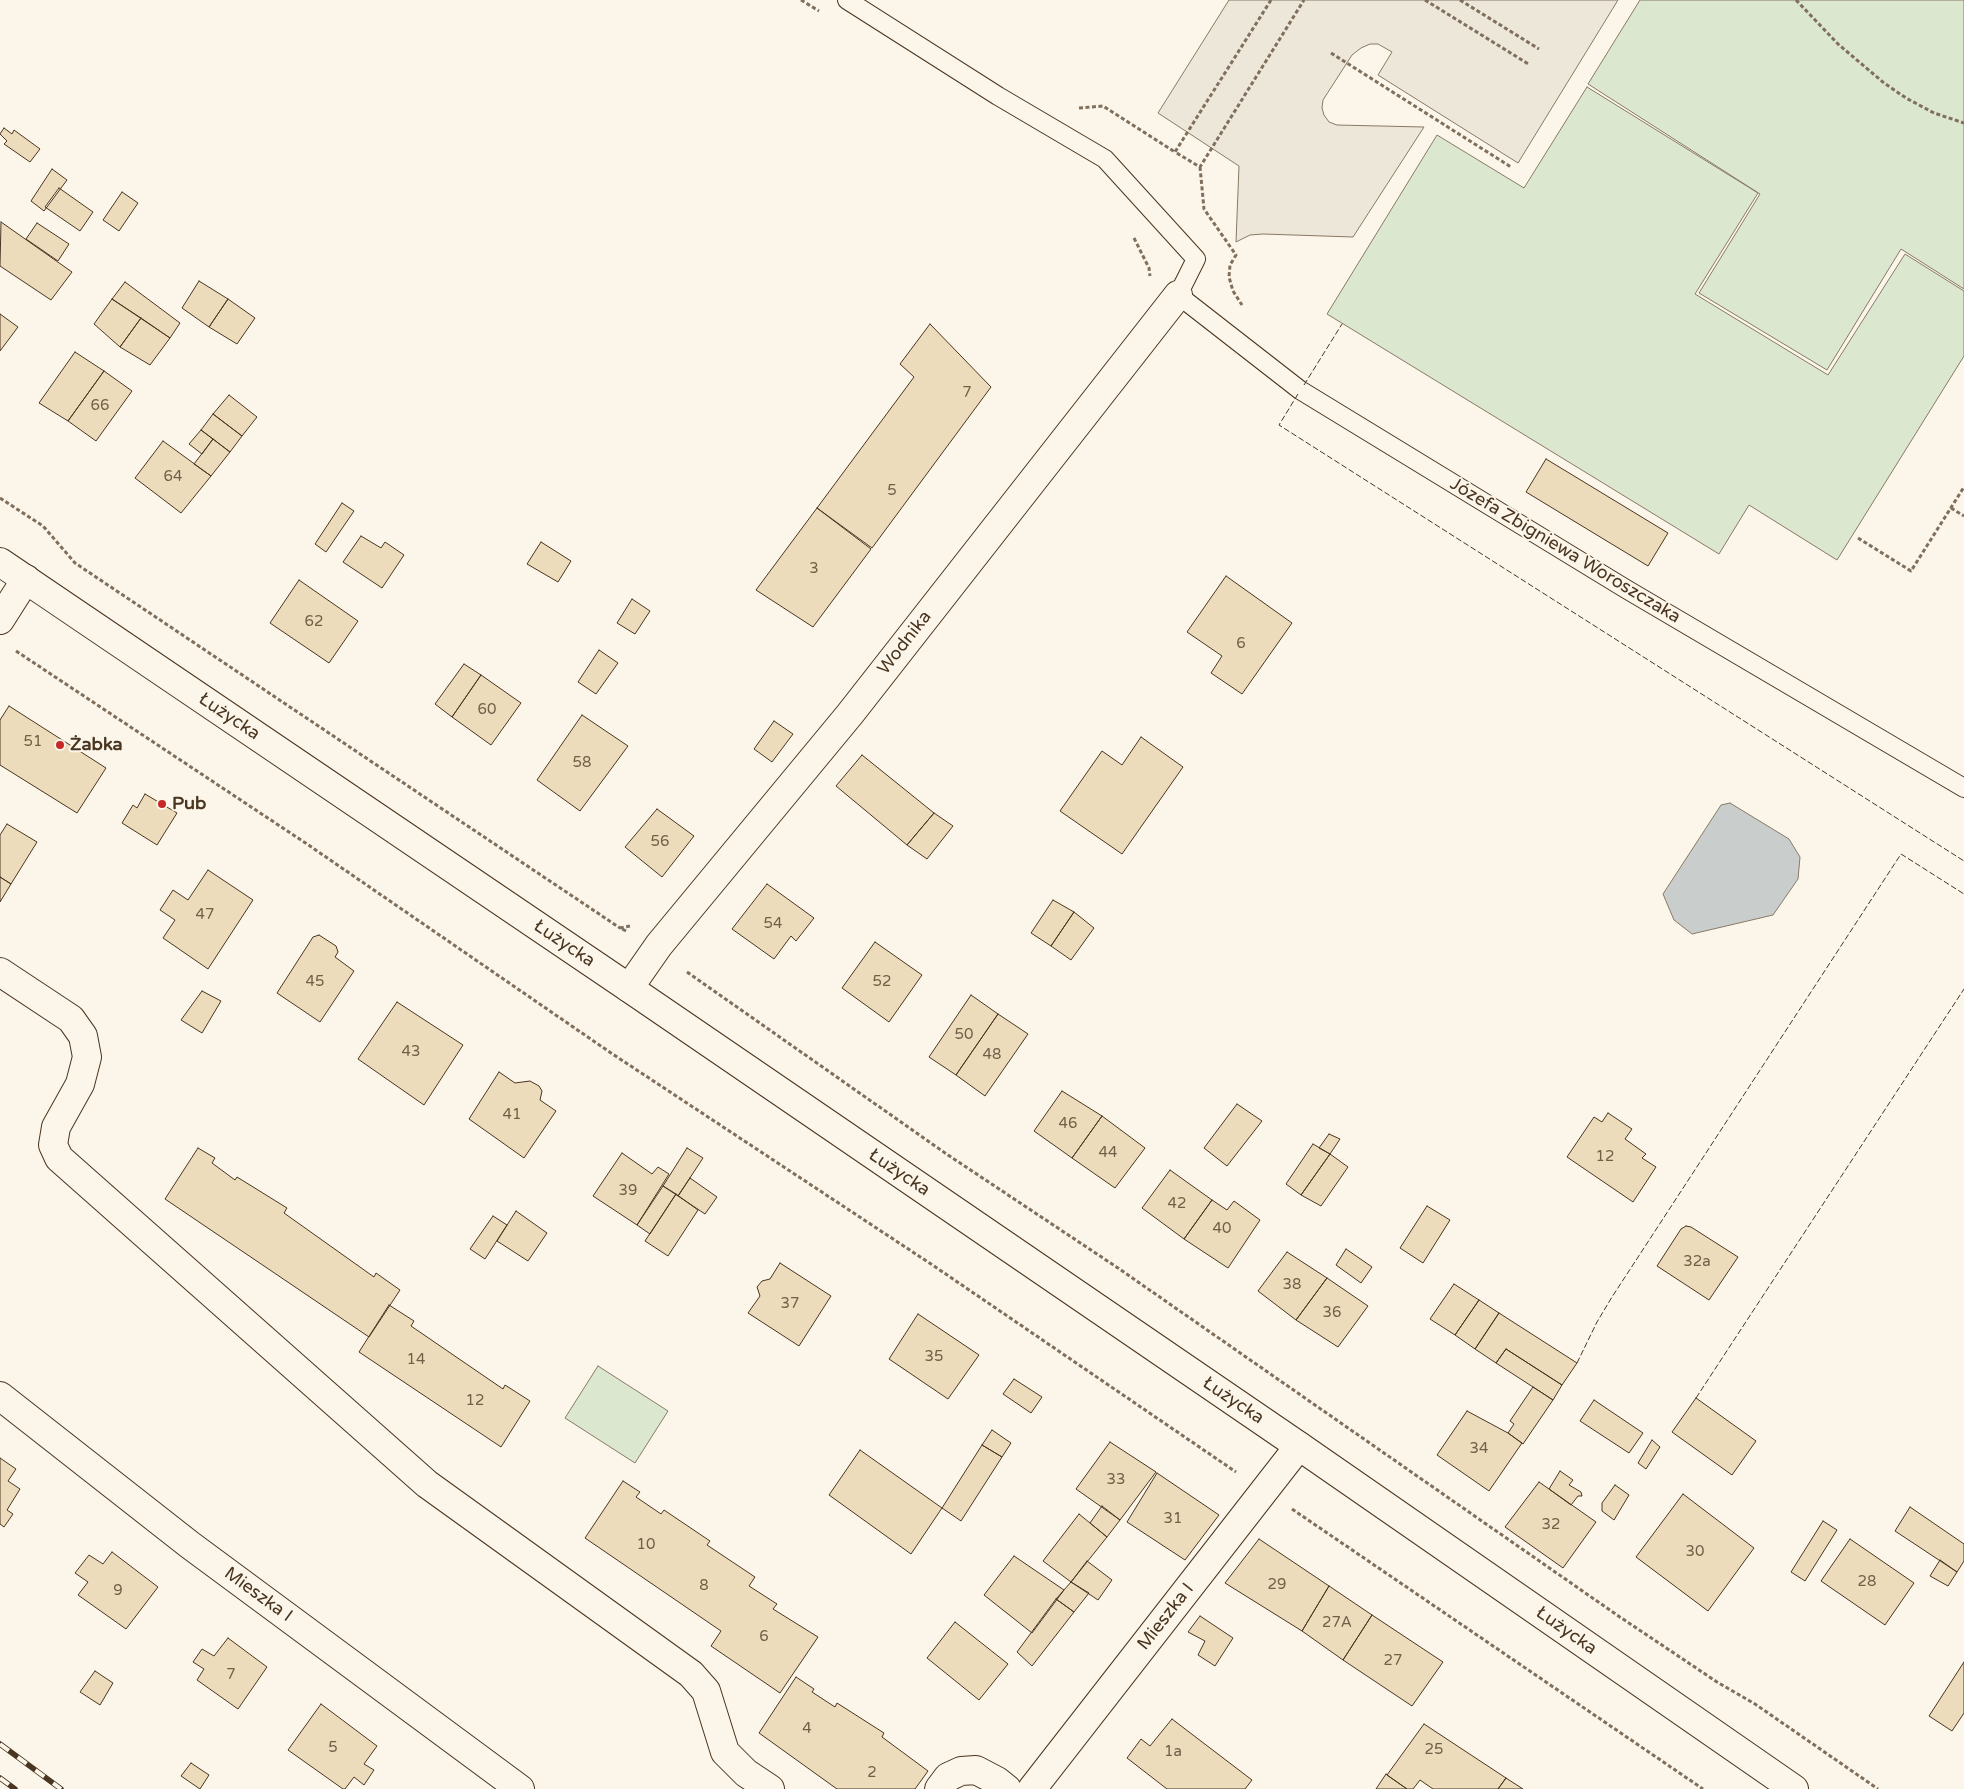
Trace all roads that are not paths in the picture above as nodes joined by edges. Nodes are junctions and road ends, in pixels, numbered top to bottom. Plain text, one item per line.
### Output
1 (848, 0) edge
2 (1178, 295) junction
3 (0, 562) edge
4 (26, 579) junction
5 (0, 620) edge
6 (1964, 788) edge
7 (0, 972) edge
8 (629, 988) junction
9 (0, 1396) edge
10 (1299, 1446) junction
11 (520, 1789) edge
12 (770, 1789) edge
13 (939, 1789) edge
14 (1007, 1789) edge
15 (1032, 1789) edge
16 (1794, 1789) edge

1 - 2 lane
2 - 6 lane, Józefa Zbigniewa Woroszczaka
2 - 8 street, Wodnika
3 - 4 street, Łużycka
4 - 5 street
4 - 8 street, Łużycka
7 - 12 street
8 - 10 street, Łużycka
9 - 11 street, Mieszka I
10 - 15 street, Mieszka I
10 - 16 street, Łużycka
13 - 14 street

